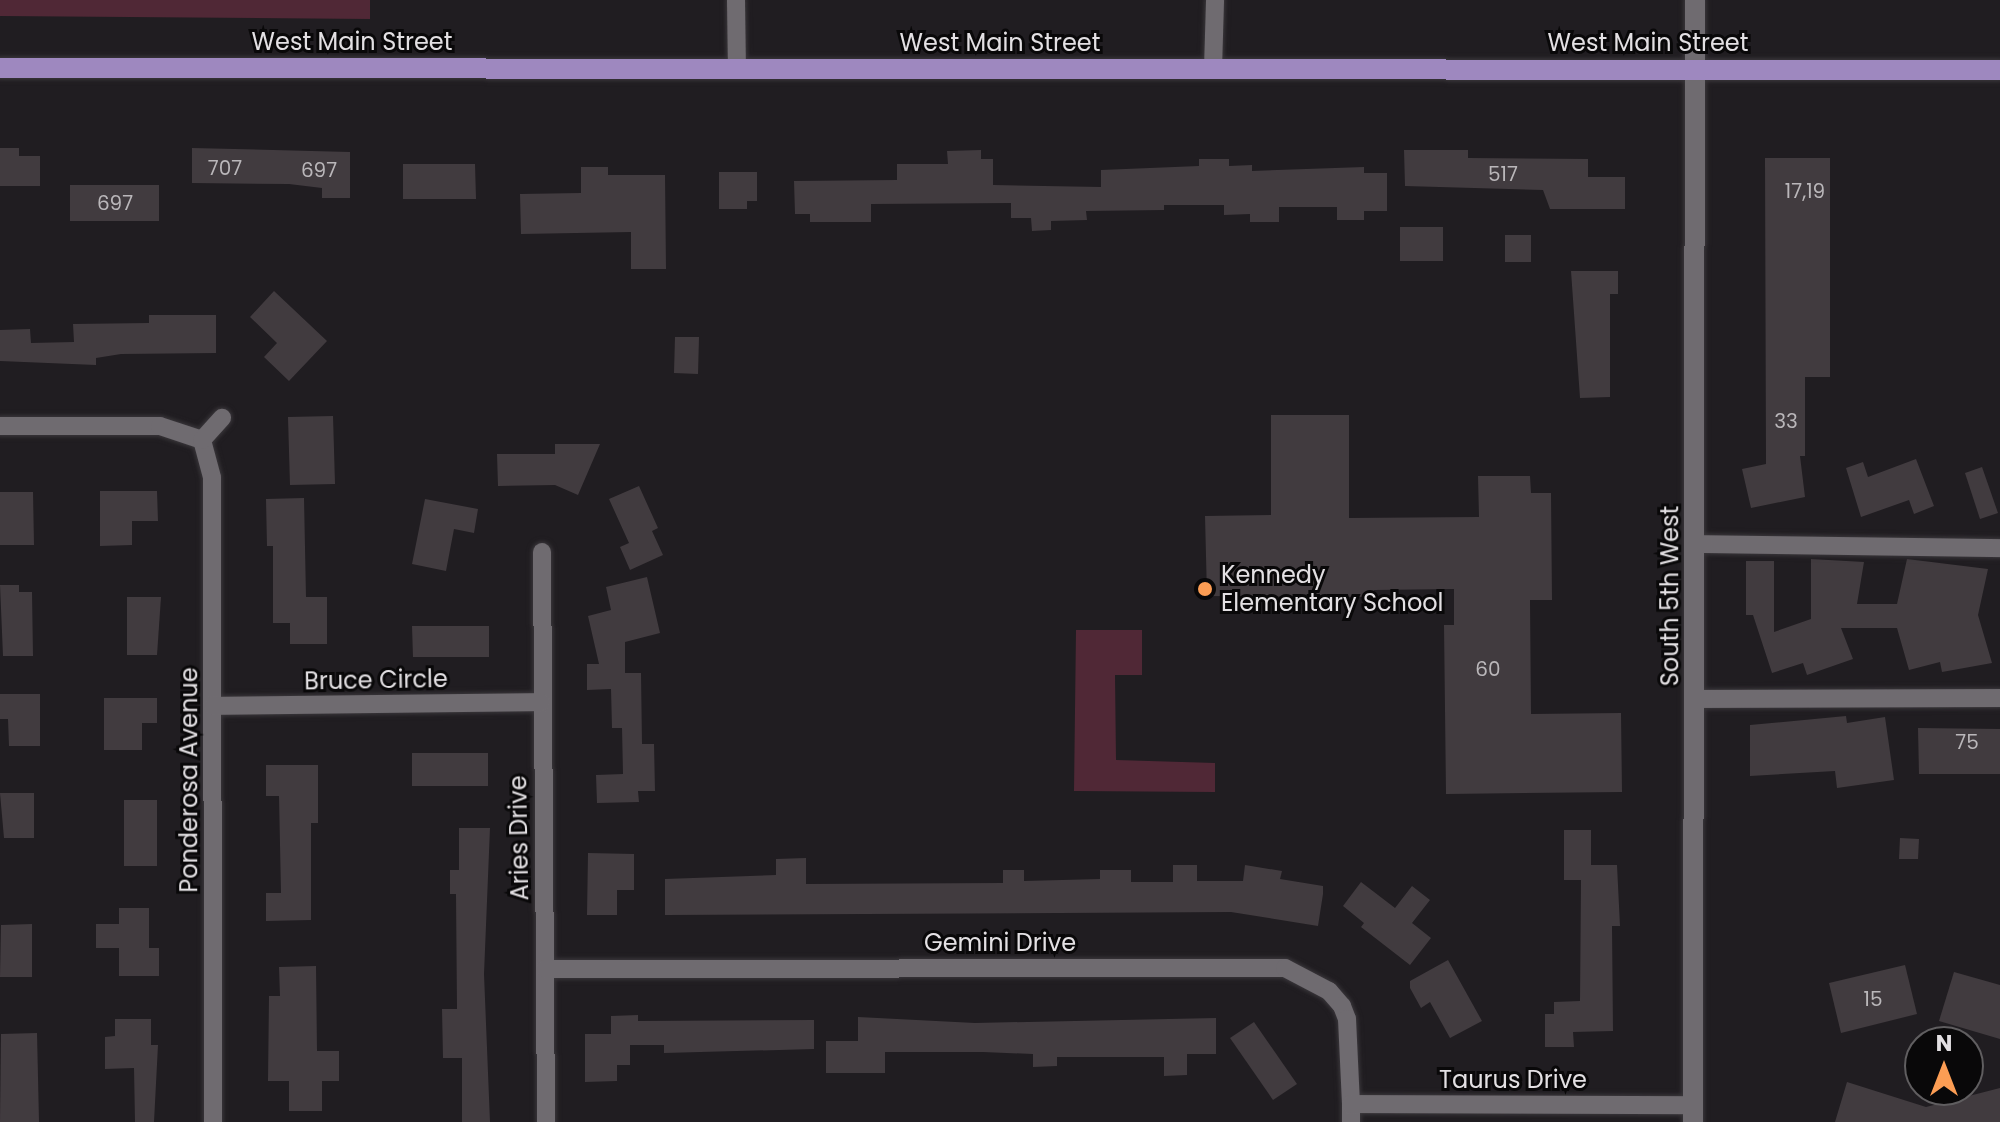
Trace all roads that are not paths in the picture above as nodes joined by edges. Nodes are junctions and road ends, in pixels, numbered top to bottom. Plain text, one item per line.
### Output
1 (736, 0) edge
2 (1215, 0) edge
3 (1695, 0) edge
4 (0, 68) edge
5 (737, 69) junction
6 (1213, 69) junction
7 (1695, 69) junction
8 (2000, 70) edge
9 (222, 418) dead end
10 (0, 426) edge
11 (202, 440) junction
12 (1696, 544) junction
13 (2000, 548) edge
14 (542, 552) dead end
15 (2000, 698) edge
16 (1696, 699) junction
17 (541, 702) junction
18 (213, 706) junction
19 (545, 969) junction
20 (1351, 1113) edge
21 (1693, 1114) edge
22 (213, 1122) edge
23 (546, 1122) edge

1 - 5 street
2 - 6 street
3 - 7 street, South 5th West
4 - 5 main road, West Main Street
5 - 6 main road, West Main Street
6 - 7 main road, West Main Street
7 - 8 main road, West Main Street
7 - 12 street, South 5th West
9 - 11 street
10 - 11 street
11 - 18 street, Ponderosa Avenue
12 - 13 street
12 - 16 street, South 5th West
14 - 17 street, Aries Drive
15 - 16 street
16 - 21 street, South 5th West
17 - 18 street, Bruce Circle
17 - 19 street, Aries Drive
18 - 22 street, Ponderosa Avenue
19 - 20 street, Gemini Drive
19 - 23 street, Aries Drive
20 - 21 street, Taurus Drive

